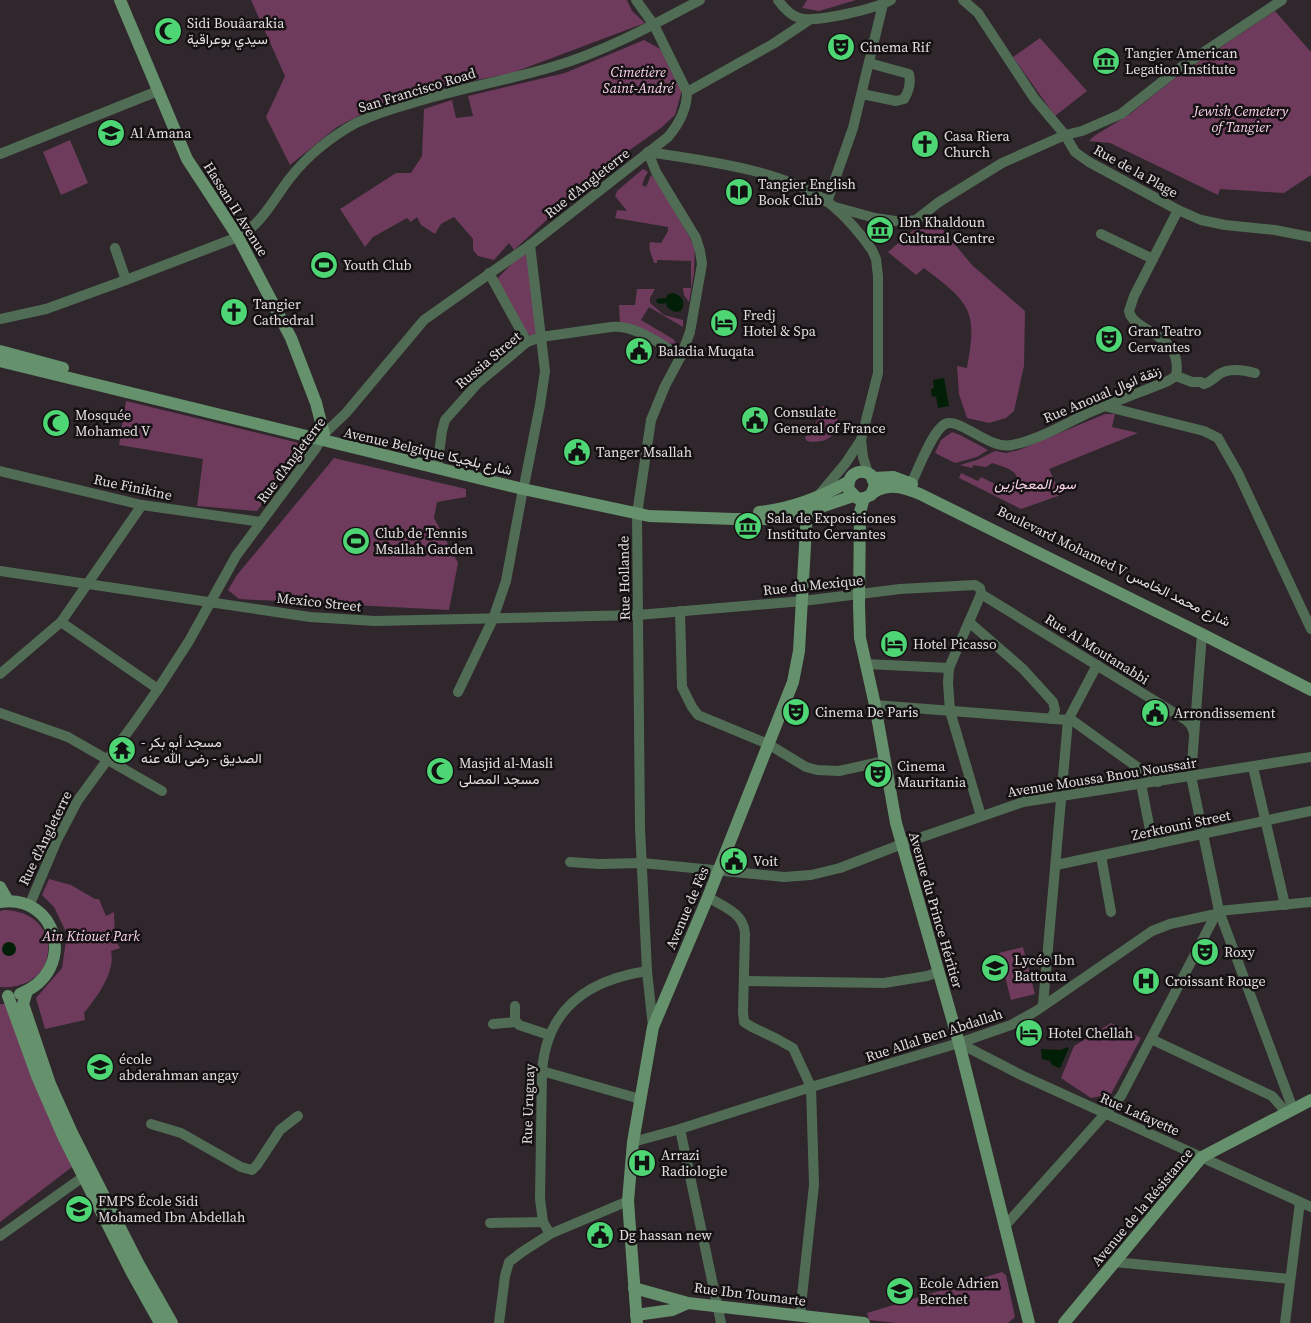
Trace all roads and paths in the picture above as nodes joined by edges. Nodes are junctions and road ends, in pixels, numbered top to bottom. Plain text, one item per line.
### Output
1 (120, 0) edge
2 (636, 0) edge
3 (700, 0) edge
4 (778, 0) edge
5 (964, 0) edge
6 (1282, 0) edge
7 (887, 2) edge
8 (809, 20) junction
9 (654, 25) junction
10 (869, 63) junction
11 (158, 91) junction
12 (687, 92) junction
13 (862, 94) junction
14 (1065, 135) junction
15 (648, 152) junction
16 (0, 154) edge
17 (831, 204) junction
18 (1178, 210) junction
19 (1101, 234) dead end
20 (238, 237) junction
21 (1311, 237) edge
22 (530, 245) junction
23 (115, 248) dead end
24 (1153, 259) junction
25 (489, 273) junction
26 (126, 280) junction
27 (0, 319) edge
28 (541, 337) junction
29 (527, 342) junction
30 (0, 351) edge
31 (681, 356) junction
32 (0, 361) edge
33 (1255, 373) dead end
34 (1176, 376) junction
35 (1104, 406) junction
36 (322, 437) junction
37 (861, 440) junction
38 (438, 461) junction
39 (0, 471) edge
40 (871, 476) junction
41 (849, 480) junction
42 (907, 482) junction
43 (524, 485) junction
44 (863, 496) junction
45 (816, 498) junction
46 (142, 505) junction
47 (637, 510) junction
48 (808, 511) junction
49 (261, 522) junction
50 (0, 570) edge
51 (88, 584) junction
52 (859, 594) junction
53 (980, 596) junction
54 (211, 601) junction
55 (803, 601) junction
56 (680, 612) junction
57 (638, 615) junction
58 (493, 619) junction
59 (61, 622) junction
60 (968, 622) junction
61 (1311, 628) edge
62 (1202, 634) junction
63 (866, 664) junction
64 (1097, 665) junction
65 (949, 668) junction
66 (0, 674) edge
67 (1311, 682) edge
68 (158, 689) junction
69 (1311, 690) edge
70 (458, 692) dead end
71 (875, 705) junction
72 (950, 711) junction
73 (0, 713) edge
74 (1051, 719) junction
75 (1069, 719) junction
76 (1194, 734) junction
77 (768, 744) junction
78 (1311, 757) edge
79 (109, 759) junction
80 (884, 761) junction
81 (1253, 767) junction
82 (1191, 776) junction
83 (1158, 782) junction
84 (1140, 784) junction
85 (162, 791) dead end
86 (1063, 796) junction
87 (1311, 811) edge
88 (981, 816) junction
89 (1266, 821) junction
90 (1204, 834) junction
91 (902, 844) junction
92 (1153, 845) junction
93 (1101, 856) junction
94 (570, 862) dead end
95 (642, 863) junction
96 (1056, 865) junction
97 (719, 870) junction
98 (0, 887) edge
99 (708, 897) junction
100 (4, 902) edge
101 (1311, 902) edge
102 (1285, 905) junction
103 (29, 906) junction
104 (1111, 912) dead end
105 (1218, 912) junction
106 (647, 971) junction
107 (939, 972) junction
108 (744, 981) junction
109 (27, 991) junction
110 (4, 996) edge
111 (1044, 1005) junction
112 (514, 1006) dead end
113 (516, 1022) junction
114 (492, 1024) dead end
115 (653, 1027) junction
116 (549, 1035) junction
117 (1151, 1039) junction
118 (959, 1044) junction
119 (542, 1071) junction
120 (810, 1087) junction
121 (640, 1099) junction
122 (1311, 1100) edge
123 (1289, 1111) junction
124 (1107, 1114) junction
125 (298, 1116) dead end
126 (151, 1124) dead end
127 (680, 1129) junction
128 (633, 1142) junction
129 (1202, 1157) junction
130 (83, 1177) junction
131 (628, 1201) junction
132 (1300, 1202) junction
133 (1311, 1207) edge
134 (543, 1222) junction
135 (490, 1223) dead end
136 (1004, 1227) junction
137 (550, 1234) junction
138 (0, 1236) edge
139 (1114, 1262) junction
140 (1290, 1279) junction
141 (634, 1288) junction
142 (688, 1303) junction
143 (718, 1305) junction
144 (800, 1315) junction
145 (637, 1319) edge
146 (160, 1323) edge
147 (172, 1323) edge
148 (499, 1323) edge
149 (721, 1323) edge
150 (864, 1323) edge
151 (1029, 1323) edge
152 (1064, 1323) edge
153 (1285, 1323) edge

1 - 11 main road, Hassan II Avenue
2 - 9 street
3 - 9 street, San Francisco Road
4 - 8 street
5 - 14 street, Rue de la Plage
6 - 14 street
7 - 8 street
7 - 10 street
8 - 12 street
9 - 12 street
9 - 20 street, San Francisco Road
10 - 13 street
10 - 13 street
11 - 16 street
11 - 20 main road, Hassan II Avenue
12 - 15 street, Rue d'Angleterre
13 - 17 street
14 - 17 street
14 - 18 street, Rue de la Plage
15 - 17 street
15 - 22 street, Rue d'Angleterre
15 - 31 street, Rue Hollande
17 - 37 street
18 - 21 street, Rue de la Plage
18 - 24 street, Rue Anoual زنقة انوال
19 - 24 street
20 - 26 street, San Francisco Road
20 - 36 main road, Hassan II Avenue
22 - 25 street, Rue d'Angleterre
22 - 28 street
23 - 26 street
24 - 34 street, Rue Anoual زنقة انوال
25 - 29 street
25 - 36 street, Rue d'Angleterre
26 - 27 street, San Francisco Road
28 - 29 street, Russia Street
28 - 31 street, Russia Street
28 - 43 street
29 - 38 street, Russia Street
30 - 36 main road, Avenue Belgique شارع بلجيكا
31 - 47 street, Rue Hollande
32 - 36 main road, Avenue Belgique شارع بلجيكا
33 - 34 street
34 - 35 street, Rue Anoual زنقة انوال
35 - 42 street, Rue Anoual زنقة انوال
35 - 61 street
36 - 38 main road
36 - 43 main road, Avenue Belgique شارع بلجيكا
36 - 49 street, Rue d'Angleterre
37 - 40 street
37 - 41 street
37 - 45 street
38 - 43 main road
39 - 46 street, Rue Finikine
40 - 41 main road
40 - 42 main road
40 - 44 main road
41 - 44 main road
41 - 45 main road, Avenue Belgique شارع بلجيكا
42 - 67 main road, Boulevard Mohamed V شارع محمد الخامس
43 - 47 main road, Avenue Belgique شارع بلجيكا
43 - 58 street
44 - 48 main road, Avenue Belgique شارع بلجيكا
44 - 52 main road, Avenue du Prince Héritier
44 - 62 main road, Avenue Belgique شارع بلجيكا
45 - 47 main road, Avenue Belgique شارع بلجيكا
45 - 48 main road
46 - 49 street, Rue Finikine
46 - 51 street
47 - 48 main road, Avenue Belgique شارع بلجيكا
47 - 57 street, Rue Hollande
48 - 55 main road, Avenue de Fès
49 - 54 street, Rue d'Angleterre
50 - 51 street, Mexico Street
51 - 54 street, Mexico Street
51 - 59 street
52 - 53 street, Rue du Mexique
52 - 55 street, Rue du Mexique
52 - 63 main road, Avenue du Prince Héritier
53 - 60 street
53 - 64 street, Rue Al Moutanabbi
54 - 58 street, Mexico Street
54 - 68 street, Rue d'Angleterre
55 - 56 street, Rue du Mexique
55 - 77 main road, Avenue de Fès
56 - 57 street, Rue du Mexique
56 - 77 street
57 - 58 street, Mexico Street
57 - 95 street, Rue Hollande
58 - 70 street
59 - 66 street
59 - 68 street
60 - 65 street
60 - 74 street
62 - 69 main road, Avenue Belgique شارع بلجيكا
62 - 76 street
63 - 65 street
63 - 71 main road, Avenue du Prince Héritier
64 - 75 street
64 - 76 street, Rue Al Moutanabbi
65 - 72 street
68 - 79 street, Rue d'Angleterre
71 - 72 street
71 - 80 main road, Avenue du Prince Héritier
72 - 74 street
72 - 88 street
73 - 79 street
74 - 75 street
75 - 83 street
75 - 86 street
76 - 82 street
77 - 80 street
77 - 97 main road, Avenue de Fès
78 - 81 street, Avenue Moussa Bnou Noussair
79 - 85 street
79 - 103 street, Rue d'Angleterre
80 - 91 main road, Avenue du Prince Héritier
81 - 82 street, Avenue Moussa Bnou Noussair
81 - 89 street
82 - 83 street, Avenue Moussa Bnou Noussair
82 - 90 street
83 - 84 street, Avenue Moussa Bnou Noussair
84 - 86 street, Avenue Moussa Bnou Noussair
84 - 92 street
86 - 88 street, Avenue Moussa Bnou Noussair
86 - 96 street
87 - 89 street, Zerktouni Street
88 - 91 street, Avenue Moussa Bnou Noussair
89 - 90 street, Zerktouni Street
89 - 102 street
90 - 92 street, Zerktouni Street
90 - 105 street
91 - 97 street, Avenue Moussa Bnou Noussair
91 - 107 main road, Avenue du Prince Héritier
92 - 93 street, Zerktouni Street
93 - 96 street, Zerktouni Street
93 - 104 street
94 - 95 street, Avenue Moussa Bnou Noussair
95 - 97 street, Avenue Moussa Bnou Noussair
95 - 106 street, Rue Hollande
96 - 111 street
97 - 99 main road, Avenue de Fès
98 - 100 main road
99 - 108 street
99 - 115 main road, Avenue de Fès
100 - 103 main road
101 - 102 street, Rue Allal Ben Abdallah
102 - 105 street, Rue Allal Ben Abdallah
103 - 109 main road
105 - 111 street, Rue Allal Ben Abdallah
105 - 117 street
105 - 123 street
106 - 115 street, Rue Hollande
106 - 116 street, Rue Uruguay
107 - 108 street
107 - 118 main road, Avenue du Prince Héritier
108 - 120 street
109 - 110 main road
109 - 147 main road
110 - 130 main road
111 - 118 street, Rue Allal Ben Abdallah
112 - 113 street
113 - 114 street
113 - 116 street
115 - 121 main road, Avenue de Fès
116 - 119 street, Rue Uruguay
117 - 123 street
117 - 124 street
118 - 120 street, Rue Allal Ben Abdallah
118 - 124 street, Rue Lafayette
118 - 136 main road, Avenue du Prince Héritier
119 - 121 street
119 - 134 street, Rue Uruguay
120 - 127 street, Rue Allal Ben Abdallah
120 - 144 street
121 - 128 main road, Avenue de Fès
122 - 123 main road, Avenue de la Résistance
123 - 129 main road, Avenue de la Résistance
124 - 129 street, Rue Lafayette
124 - 136 street
125 - 126 street
127 - 128 street, Rue Allal Ben Abdallah
127 - 143 street
128 - 131 main road, Avenue de Fès
129 - 132 street, Rue Lafayette
129 - 139 main road, Avenue de la Résistance
130 - 138 street
130 - 146 main road
131 - 137 street
131 - 141 main road, Avenue de Fès
132 - 133 street, Rue Lafayette
132 - 140 street
134 - 135 street
134 - 137 street, Rue Uruguay
136 - 151 main road, Avenue du Prince Héritier
137 - 148 street
139 - 140 street
139 - 152 main road, Avenue de la Résistance
140 - 153 street
141 - 142 main road, Rue Ibn Toumarte
141 - 145 main road, Avenue de Fès
142 - 143 main road, Rue Ibn Toumarte
142 - 145 main road
143 - 144 main road, Rue Ibn Toumarte
143 - 149 street
144 - 150 main road, Rue Ibn Toumarte

